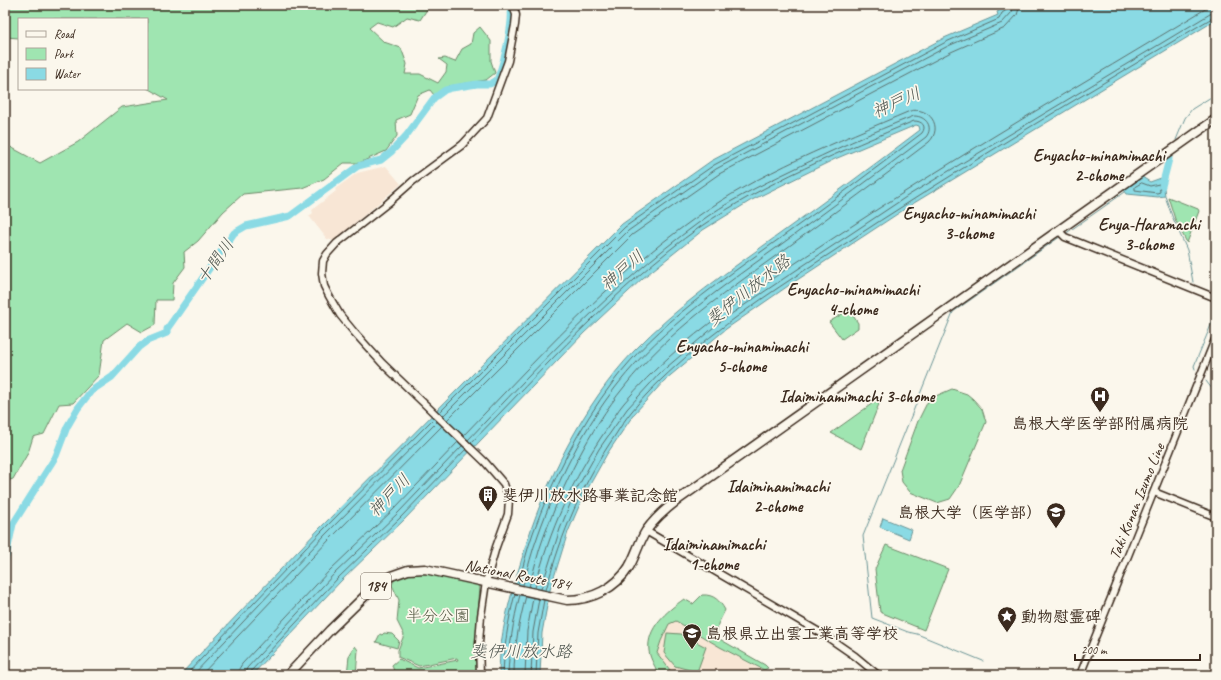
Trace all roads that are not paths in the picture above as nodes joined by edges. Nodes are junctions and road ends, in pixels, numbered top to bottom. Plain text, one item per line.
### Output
1 (514, 5) edge
2 (1216, 119) edge
3 (1058, 230) junction
4 (1216, 298) edge
5 (1216, 337) edge
6 (1154, 492) junction
7 (1216, 517) edge
8 (646, 531) junction
9 (486, 582) junction
10 (288, 675) edge
11 (480, 675) edge
12 (878, 675) edge
13 (1080, 675) edge

1 - 9 street
2 - 3 highway, National Route 184 / 184
3 - 4 street
3 - 8 highway, National Route 184 / 184
5 - 6 street, Taki Konan Izumo Line
6 - 7 street
6 - 13 street, Taki Konan Izumo Line
8 - 9 highway, National Route 184 / 184
8 - 12 street
9 - 10 highway, National Route 184 / 184
9 - 11 street

